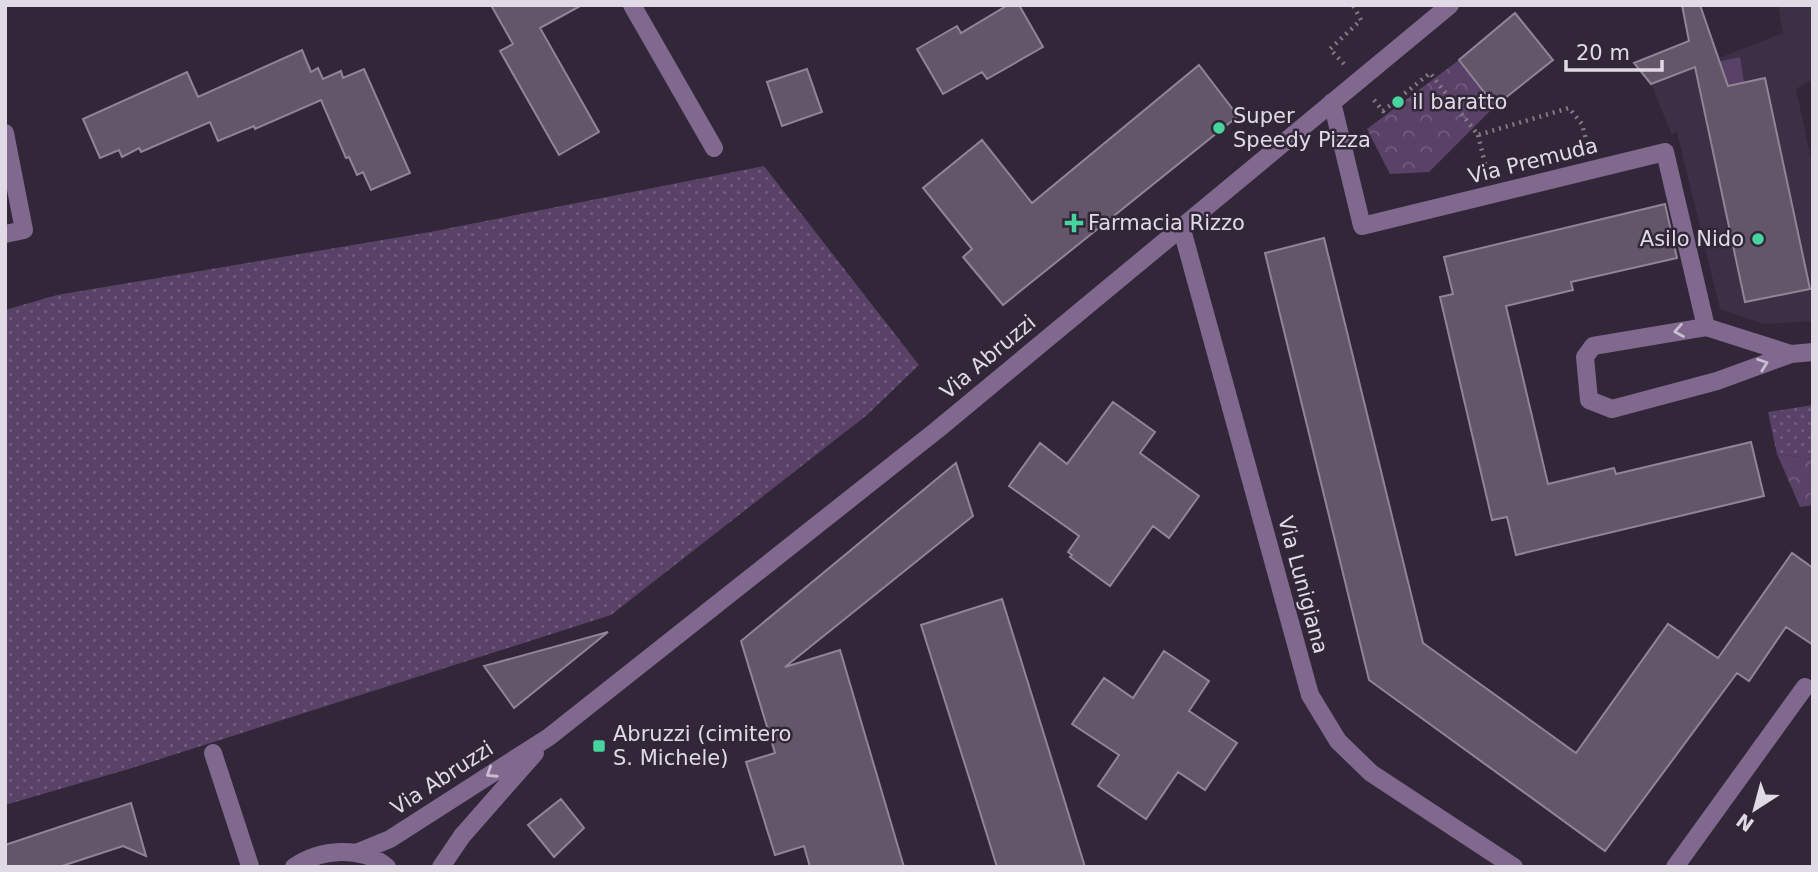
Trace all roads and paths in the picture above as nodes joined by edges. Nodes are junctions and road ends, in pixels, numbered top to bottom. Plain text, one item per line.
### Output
1 (632, 5) edge
2 (1353, 5) edge
3 (1450, 5) edge
4 (1358, 79) junction
5 (1332, 102) junction
6 (5, 133) edge
7 (1478, 135) junction
8 (714, 148) dead end
9 (1593, 169) junction
10 (1493, 194) junction
11 (1181, 226) junction
12 (5, 234) edge
13 (1706, 327) junction
14 (1813, 352) edge
15 (1791, 354) junction
16 (1805, 687) dead end
17 (549, 737) junction
18 (213, 752) dead end
19 (356, 853) junction
20 (249, 866) edge
21 (294, 867) edge
22 (387, 867) edge
23 (440, 867) edge
24 (1514, 867) edge
25 (1675, 867) edge

1 - 8 street
2 - 4 path
3 - 4 street, Via Abruzzi
4 - 5 street, Via Abruzzi
4 - 7 path
5 - 10 street, Via Premuda
5 - 11 street, Via Abruzzi
6 - 12 street
7 - 9 path
7 - 10 path
9 - 10 street, Via Premuda
9 - 13 street, Via Premuda
11 - 17 street, Via Abruzzi
11 - 24 street, Via Lunigiana
13 - 15 street
13 -> 15 street
14 - 15 street
16 - 25 street
17 -> 19 street, Via Abruzzi
17 - 23 street, Via Abruzzi
18 - 20 street
19 - 21 street
19 - 22 street

